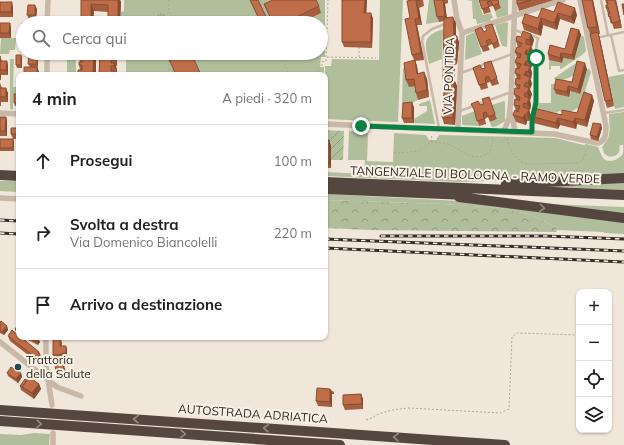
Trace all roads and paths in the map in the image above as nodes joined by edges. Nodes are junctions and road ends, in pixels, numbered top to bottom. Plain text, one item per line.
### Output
1 (48, 0) edge
2 (169, 0) edge
3 (260, 0) edge
4 (328, 0) edge
5 (461, 0) edge
6 (514, 0) edge
7 (563, 0) edge
8 (580, 0) edge
9 (601, 0) edge
10 (454, 1) edge
11 (47, 16) edge
12 (170, 16) edge
13 (267, 16) edge
14 (327, 16) edge
15 (514, 16) junction
16 (449, 22) edge
17 (514, 30) junction
18 (624, 32) edge
19 (462, 33) junction
20 (610, 35) junction
21 (588, 40) junction
22 (359, 47) edge
23 (513, 54) junction
24 (328, 57) edge
25 (359, 58) junction
26 (376, 58) dead end
27 (47, 60) edge
28 (169, 60) edge
29 (194, 60) edge
30 (282, 60) edge
31 (326, 60) edge
32 (624, 70) edge
33 (47, 72) edge
34 (169, 72) edge
35 (200, 72) edge
36 (288, 72) edge
37 (317, 72) dead end
38 (460, 74) junction
39 (512, 92) junction
40 (511, 100) junction
41 (624, 110) edge
42 (459, 112) junction
43 (0, 113) edge
44 (604, 113) junction
45 (16, 114) edge
46 (328, 124) edge
47 (439, 129) junction
48 (458, 129) junction
49 (505, 131) junction
50 (515, 132) junction
51 (532, 132) junction
52 (432, 134) dead end
53 (493, 136) dead end
54 (431, 142) junction
55 (589, 142) junction
56 (394, 152) dead end
57 (0, 168) edge
58 (16, 169) edge
59 (0, 175) edge
60 (16, 176) edge
61 (624, 178) edge
62 (328, 182) edge
63 (430, 186) junction
64 (328, 189) edge
65 (419, 193) junction
66 (624, 195) edge
67 (0, 198) edge
68 (16, 199) edge
69 (624, 202) edge
70 (624, 218) edge
71 (576, 335) edge
72 (46, 340) edge
73 (0, 342) edge
74 (48, 381) junction
75 (81, 396) dead end
76 (52, 405) dead end
77 (0, 410) edge
78 (366, 420) dead end
79 (0, 421) edge
80 (53, 433) dead end
81 (53, 445) edge
82 (340, 445) edge
83 (505, 445) edge

1 - 11 street
2 - 12 path
3 - 13 path
4 - 14 path
5 - 10 lane
6 - 15 street
7 - 15 street
8 - 21 street
9 - 20 lane
10 - 19 street, VIA PONTIDA
15 - 17 street
15 - 19 street
16 - 47 lane
17 - 23 street
17 - 51 lane
18 - 20 lane
19 - 38 street, VIA PONTIDA
20 - 21 lane
20 - 32 lane
21 - 44 street
22 - 25 path
23 - 38 lane
23 - 39 street
24 - 25 path
25 - 26 path
27 - 33 street
28 - 34 path
29 - 35 path
30 - 36 path
31 - 37 path
38 - 42 street, VIA PONTIDA
39 - 40 street
39 - 42 lane
40 - 49 street
40 - 50 street
41 - 44 lane
42 - 48 street, VIA PONTIDA
43 - 45 street
44 - 55 street
46 - 47 street
47 - 48 street
48 - 49 street
49 - 50 street
49 - 55 path
50 - 51 street
51 - 55 street
52 - 54 path
53 - 54 path
54 - 56 path
57 - 58 highway
59 - 60 highway
61 - 63 highway
62 - 63 highway, TANGENZIALE DI BOLOGNA - RAMO VERDE
63 - 66 highway, TANGENZIALE DI BOLOGNA - RAMO VERDE
64 - 65 highway, TANGENZIALE DI BOLOGNA - RAMO VERDE
65 - 69 highway, TANGENZIALE DI BOLOGNA - RAMO VERDE
65 -> 70 highway
67 - 68 street
71 - 78 path
72 - 74 street
73 - 74 street
74 - 75 street
74 - 76 street
83 -> 77 highway, AUTOSTRADA ADRIATICA
79 -> 82 highway, AUTOSTRADA ADRIATICA
80 - 81 street

